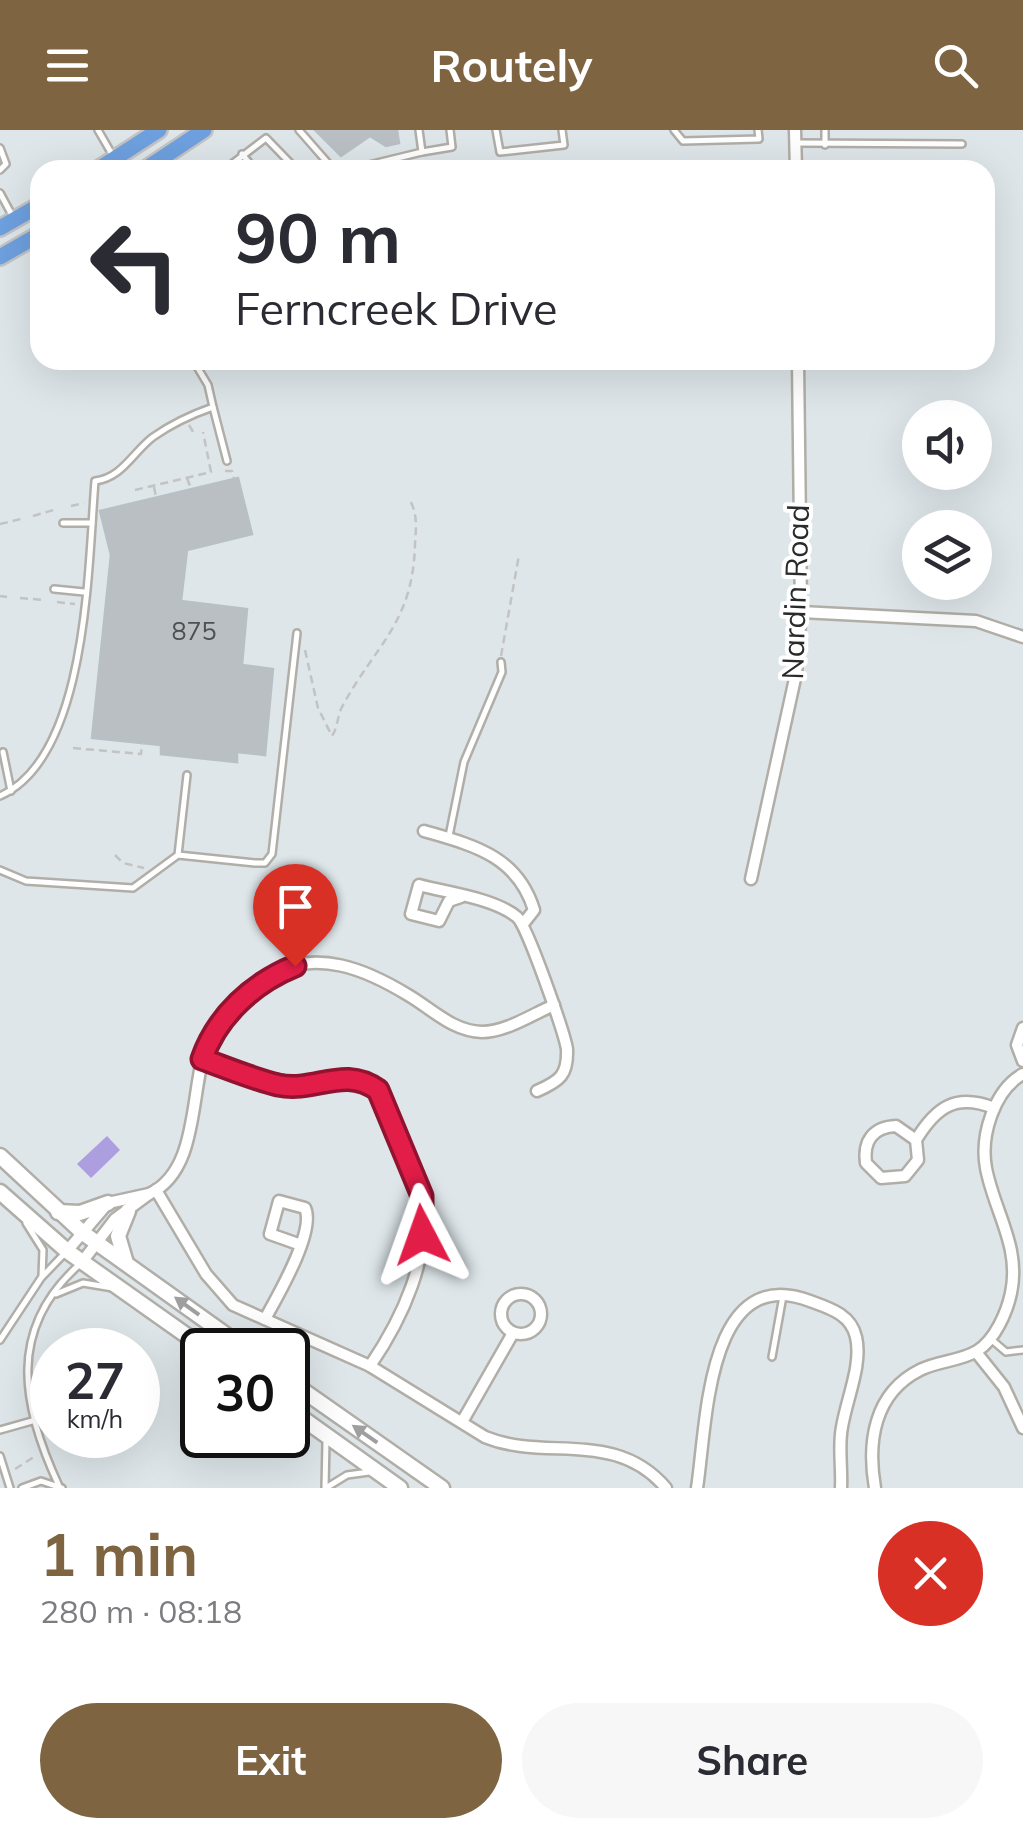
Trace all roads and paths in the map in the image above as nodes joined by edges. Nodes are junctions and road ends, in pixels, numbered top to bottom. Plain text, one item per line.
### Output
1 (98, 130) edge
2 (159, 130) edge
3 (204, 130) edge
4 (299, 130) edge
5 (419, 130) edge
6 (450, 130) edge
7 (496, 130) edge
8 (562, 130) edge
9 (674, 130) edge
10 (758, 130) edge
11 (825, 130) edge
12 (795, 136) edge
13 (962, 144) dead end
14 (825, 145) junction
15 (0, 148) edge
16 (422, 152) junction
17 (242, 154) junction
18 (115, 159) joint
19 (162, 160) edge
20 (235, 160) edge
21 (247, 160) edge
22 (287, 160) edge
23 (325, 160) edge
24 (389, 160) edge
25 (0, 170) edge
26 (0, 193) edge
27 (30, 211) edge
28 (7, 224) edge
29 (30, 240) edge
30 (0, 257) edge
31 (199, 370) edge
32 (798, 370) edge
33 (213, 407) junction
34 (186, 419) junction
35 (202, 432) dead end
36 (194, 435) dead end
37 (227, 461) joint
38 (224, 469) junction
39 (211, 472) junction
40 (188, 478) junction
41 (234, 479) dead end
42 (153, 486) junction
43 (191, 489) dead end
44 (134, 490) dead end
45 (156, 498) dead end
46 (408, 499) dead end
47 (86, 503) dead end
48 (71, 506) dead end
49 (57, 510) dead end
50 (33, 516) dead end
51 (21, 519) dead end
52 (63, 522) dead end
53 (92, 523) junction
54 (0, 524) edge
55 (519, 555) dead end
56 (54, 589) dead end
57 (84, 592) junction
58 (0, 596) edge
59 (6, 597) dead end
60 (20, 598) dead end
61 (44, 600) dead end
62 (58, 602) dead end
63 (75, 604) dead end
64 (801, 612) junction
65 (297, 633) dead end
66 (1023, 637) edge
67 (296, 643) junction
68 (500, 662) joint
69 (142, 743) dead end
70 (73, 748) dead end
71 (3, 752) dead end
72 (187, 775) dead end
73 (11, 792) junction
74 (0, 796) edge
75 (424, 832) dead end
76 (449, 839) junction
77 (116, 855) dead end
78 (178, 855) junction
79 (144, 868) dead end
80 (0, 870) edge
81 (751, 879) dead end
82 (461, 897) junction
83 (523, 924) junction
84 (554, 1005) junction
85 (1023, 1028) edge
86 (202, 1059) junction
87 (1023, 1061) edge
88 (1023, 1074) edge
89 (536, 1091) dead end
90 (994, 1108) junction
91 (916, 1140) junction
92 (0, 1156) edge
93 (0, 1192) edge
94 (152, 1192) junction
95 (108, 1203) junction
96 (16, 1208) junction
97 (128, 1211) junction
98 (58, 1212) junction
99 (83, 1233) junction
100 (97, 1243) junction
101 (301, 1245) junction
102 (67, 1251) junction
103 (1018, 1257) edge
104 (82, 1262) junction
105 (126, 1263) junction
106 (41, 1278) junction
107 (123, 1290) junction
108 (784, 1294) junction
109 (54, 1296) junction
110 (265, 1319) junction
111 (41, 1328) edge
112 (216, 1328) edge
113 (180, 1331) edge
114 (512, 1333) junction
115 (990, 1338) junction
116 (0, 1340) edge
117 (1023, 1350) edge
118 (976, 1352) junction
119 (30, 1355) edge
120 (772, 1357) dead end
121 (370, 1366) junction
122 (310, 1395) edge
123 (30, 1413) edge
124 (30, 1422) edge
125 (462, 1422) junction
126 (310, 1424) edge
127 (1023, 1428) edge
128 (0, 1430) edge
129 (324, 1434) junction
130 (0, 1456) edge
131 (48, 1458) edge
132 (378, 1472) junction
133 (61, 1487) edge
134 (10, 1488) edge
135 (22, 1488) edge
136 (326, 1488) edge
137 (400, 1488) edge
138 (442, 1488) edge
139 (666, 1488) edge
140 (697, 1488) edge
141 (841, 1488) edge
142 (875, 1488) edge

1 - 18 lane
2 - 18 main road
3 - 19 main road
4 - 23 lane
5 - 16 lane
6 - 16 lane
7 - 8 lane
9 - 10 lane
11 - 14 lane
12 - 14 lane
13 - 14 lane
15 - 25 lane
16 - 24 lane
17 - 20 lane
17 - 21 lane
17 - 22 lane
26 - 28 lane
27 - 28 main road
29 - 30 main road
31 - 33 lane
32 - 64 street, Nardin Road
33 - 34 lane
33 - 37 lane
34 - 36 path
34 - 53 lane
35 - 39 path
37 - 38 path
38 - 39 path
38 - 41 path
39 - 40 path
40 - 42 path
40 - 43 path
42 - 44 path
42 - 45 path
46 - 67 path
47 - 48 path
49 - 50 path
51 - 54 path
52 - 53 lane
53 - 57 lane
55 - 68 path
56 - 57 lane
57 - 73 lane
58 - 59 path
60 - 61 path
62 - 63 path
64 - 66 street
64 - 81 street, Nardin Road
65 - 67 lane
67 - 78 lane
68 - 76 lane
69 - 70 path
71 - 73 lane
72 - 78 lane
73 - 74 lane
75 - 76 street
76 - 83 street
77 - 79 path
78 - 80 lane
82 - 82 street
82 - 83 street
83 - 84 street
84 - 86 street
84 - 89 street
85 - 87 street
86 - 94 street
86 - 121 street
88 - 90 street
90 - 91 street
90 - 103 street
91 - 91 street
92 - 98 street
93 - 96 street
94 - 95 street
94 - 97 street
94 - 110 street
95 - 98 street
95 - 99 street
96 - 102 street
96 - 106 lane
97 - 100 street
97 - 105 street
98 - 99 street
99 - 100 street
99 - 102 street
100 - 104 street
100 - 105 street
101 - 101 street
101 - 110 street
102 - 104 street
102 - 106 lane
103 - 115 street
104 - 107 street
104 - 109 lane
112 -> 105 street
106 - 116 lane
107 - 109 lane
107 - 113 street
108 - 120 lane
108 - 140 street
108 - 141 street
109 - 111 lane
110 - 121 street
114 - 114 street
114 - 125 street
115 - 117 lane
115 - 118 street
118 - 127 street
118 - 142 street
119 - 123 lane
121 - 125 street
138 -> 122 street
124 - 128 lane
125 - 139 street
126 - 129 street
129 - 132 street
129 - 136 lane
130 - 134 lane
131 - 133 lane
132 - 136 lane
132 - 137 street
133 - 135 lane

